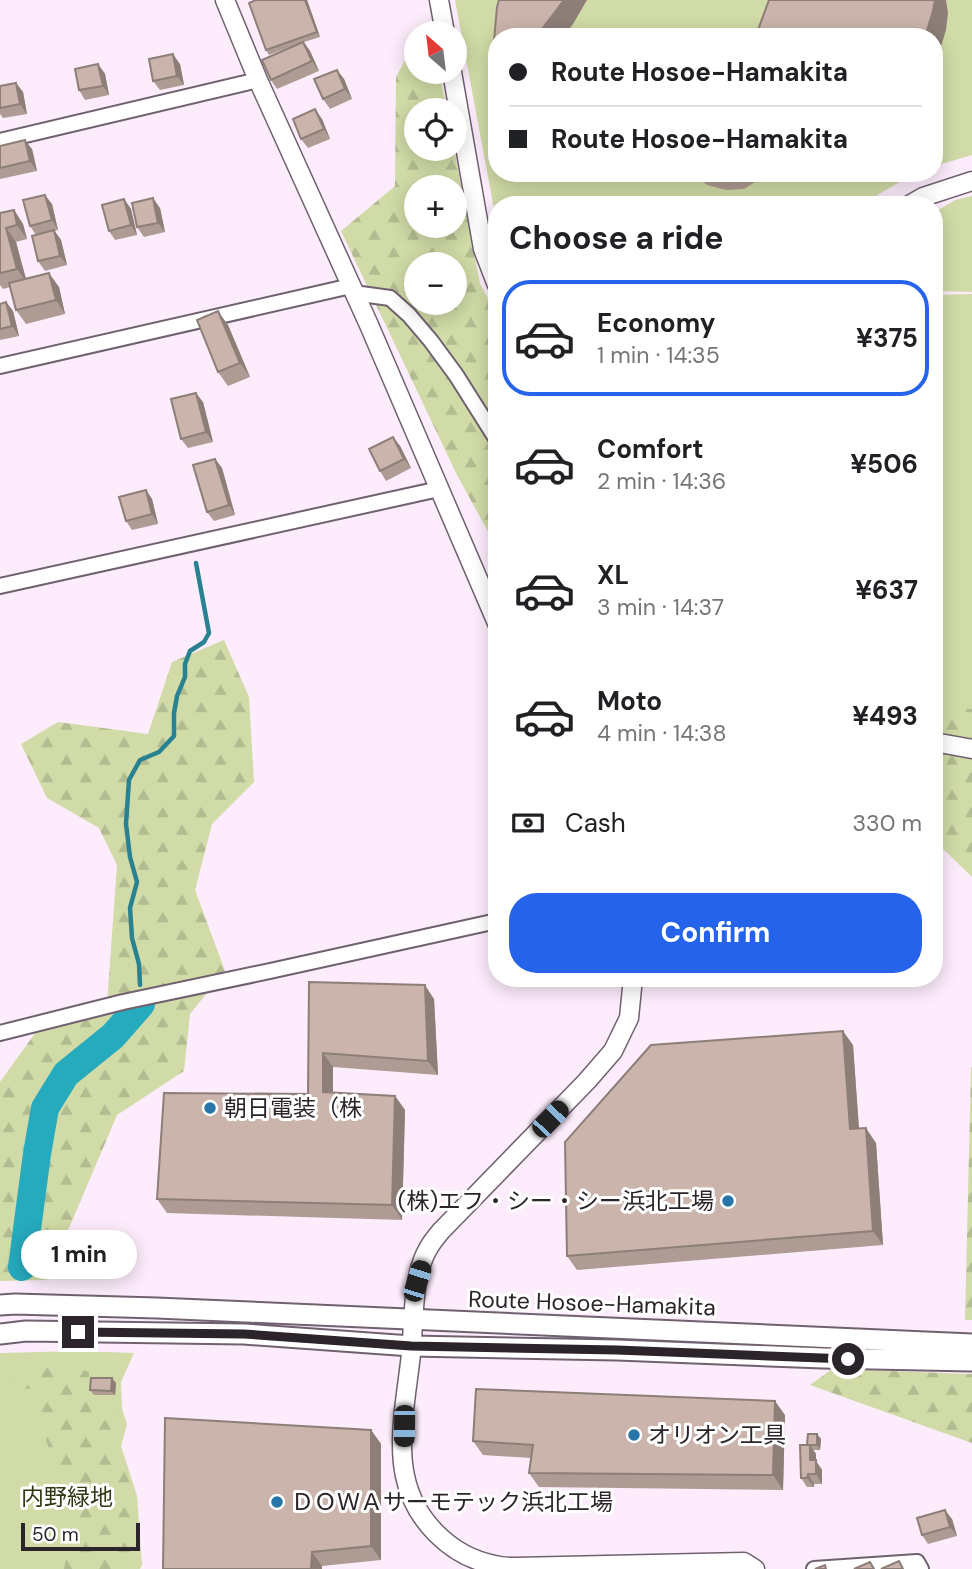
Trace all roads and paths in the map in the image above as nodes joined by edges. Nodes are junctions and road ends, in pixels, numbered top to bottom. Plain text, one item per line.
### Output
1 (225, 0) edge
2 (439, 0) edge
3 (443, 21) edge
4 (258, 80) junction
5 (454, 84) edge
6 (0, 141) edge
7 (972, 181) edge
8 (926, 196) edge
9 (488, 260) edge
10 (352, 290) junction
11 (0, 366) edge
12 (488, 426) edge
13 (439, 489) junction
14 (0, 586) edge
15 (488, 602) edge
16 (943, 744) edge
17 (972, 749) edge
18 (488, 922) edge
19 (632, 987) edge
20 (0, 1033) edge
21 (0, 1305) edge
22 (412, 1320) junction
23 (0, 1334) edge
24 (972, 1343) edge
25 (411, 1346) junction
26 (972, 1361) edge
27 (638, 1566) edge
28 (691, 1566) edge
29 (844, 1568) edge
30 (755, 1569) edge
31 (814, 1569) edge
32 (921, 1569) edge

1 - 4 street
2 - 3 street
4 - 6 street
4 - 10 street
5 - 9 street
7 - 8 street
10 - 11 street
10 - 12 street
10 - 13 street
13 - 14 street
13 - 15 street
16 - 17 street
18 - 20 street
19 - 22 street
21 - 22 main road, Route Hosoe-Hamakita
22 - 24 main road, Route Hosoe-Hamakita
22 - 25 street
23 - 25 main road, Route Hosoe-Hamakita
25 - 26 main road, Route Hosoe-Hamakita
25 - 27 street
27 - 28 street
28 - 30 street
29 - 31 street
29 - 32 street

